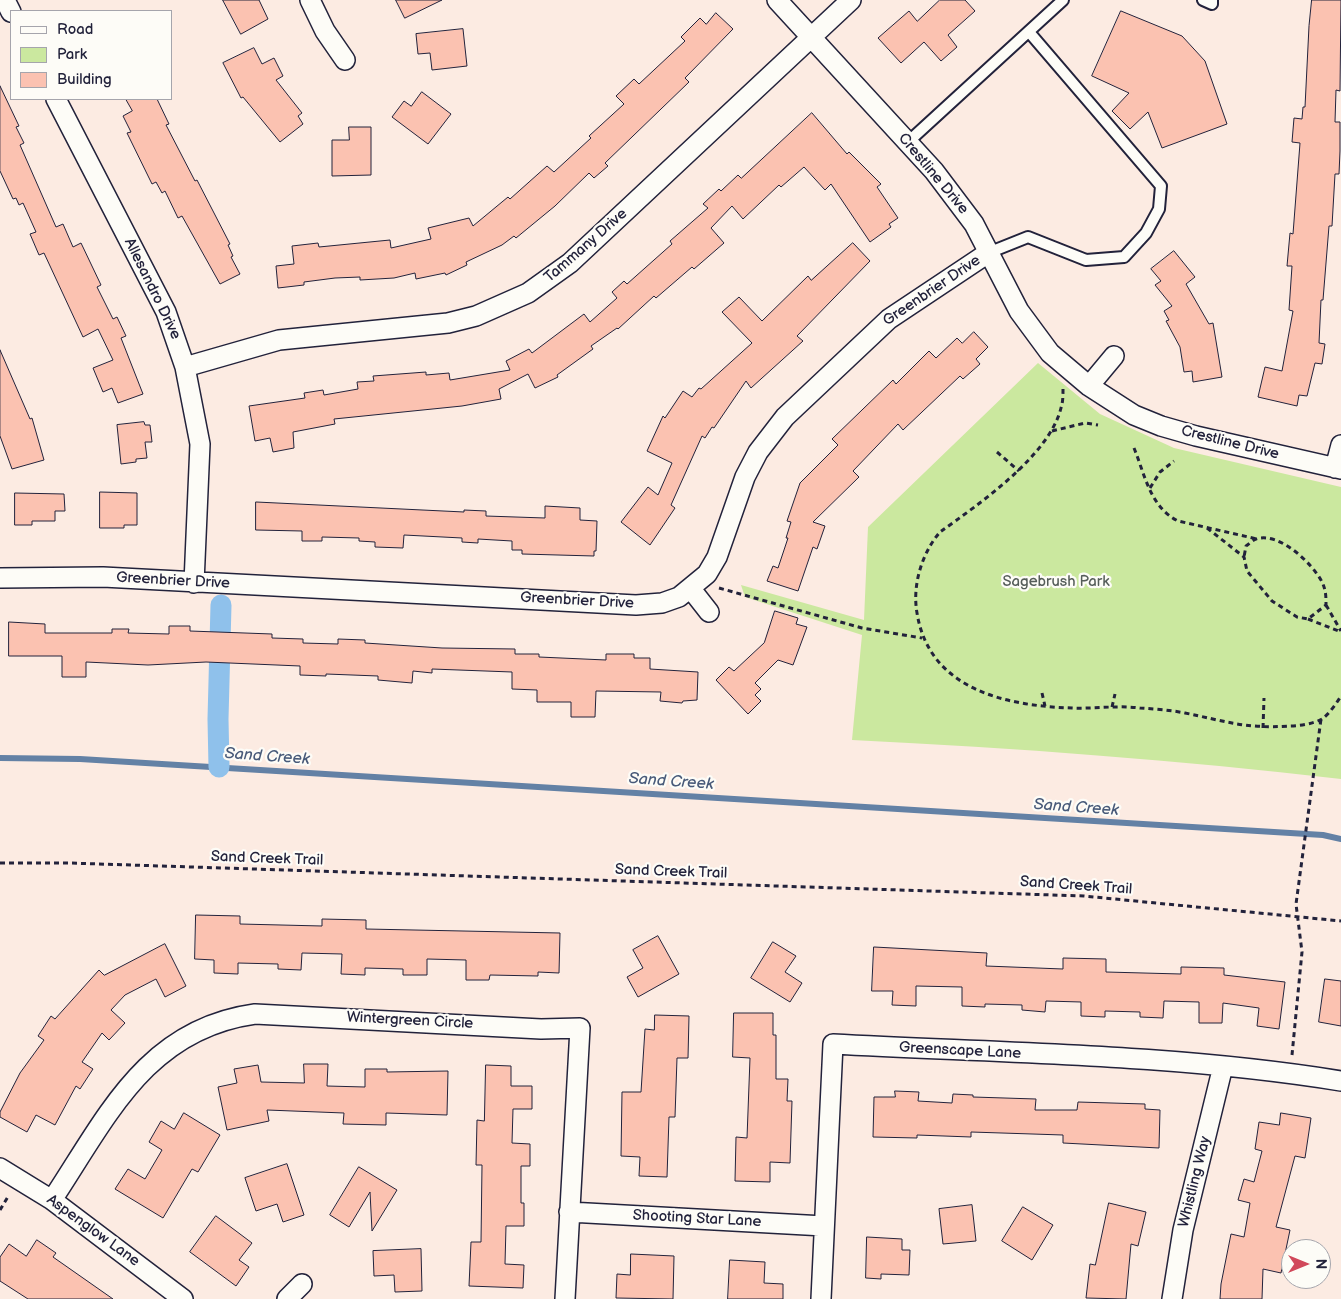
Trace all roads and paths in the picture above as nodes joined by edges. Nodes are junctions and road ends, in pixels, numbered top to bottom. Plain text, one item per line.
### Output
1 (310, 0) edge
2 (776, 0) edge
3 (851, 0) edge
4 (1063, 0) edge
5 (1203, 0) edge
6 (1212, 0) edge
7 (1029, 32) junction
8 (812, 37) junction
9 (345, 60) dead end
10 (57, 100) edge
11 (908, 142) junction
12 (988, 253) junction
13 (1114, 356) dead end
14 (185, 367) junction
15 (1089, 386) junction
16 (1063, 388) dead end
17 (1098, 425) dead end
18 (1052, 431) junction
19 (1341, 445) edge
20 (1134, 448) dead end
21 (997, 452) dead end
22 (1174, 461) dead end
23 (1338, 469) edge
24 (1019, 471) junction
25 (1150, 488) junction
26 (1207, 528) junction
27 (1256, 539) junction
28 (1244, 557) junction
29 (0, 578) edge
30 (194, 583) junction
31 (694, 585) junction
32 (1326, 605) junction
33 (709, 612) dead end
34 (1308, 619) junction
35 (1341, 631) edge
36 (922, 638) junction
37 (1042, 693) dead end
38 (1115, 694) dead end
39 (1341, 696) edge
40 (1264, 698) dead end
41 (1045, 706) junction
42 (1112, 707) junction
43 (1321, 719) junction
44 (1263, 728) junction
45 (0, 863) edge
46 (1297, 916) junction
47 (1341, 921) edge
48 (1223, 1066) junction
49 (1290, 1074) junction
50 (1341, 1081) edge
51 (0, 1168) edge
52 (52, 1200) junction
53 (569, 1212) junction
54 (824, 1226) junction
55 (302, 1284) dead end
56 (183, 1299) edge
57 (287, 1299) edge
58 (565, 1299) edge
59 (821, 1299) edge
60 (1172, 1299) edge

1 - 9 street
2 - 8 street, Crestline Drive
3 - 8 street, Tammany Drive
4 - 7 lane
5 - 6 lane
7 - 11 lane
7 - 12 lane
8 - 11 street, Crestline Drive
8 - 14 street, Tammany Drive
10 - 14 street, Allesandro Drive
11 - 12 street, Crestline Drive
12 - 15 street, Crestline Drive
12 - 31 street, Greenbrier Drive
13 - 15 street
14 - 30 street, Allesandro Drive
15 - 23 street, Crestline Drive
16 - 18 path
17 - 18 path
18 - 24 path
19 - 23 street
20 - 25 path
21 - 24 path
22 - 25 path
24 - 36 path
25 - 26 path
26 - 27 path
26 - 28 path
27 - 28 path
27 - 32 path
28 - 34 path
29 - 30 street, Greenbrier Drive
30 - 31 street, Greenbrier Drive
31 - 33 street
31 - 36 path
32 - 34 path
32 - 35 path
34 - 35 path
36 - 41 path
37 - 41 path
38 - 42 path
39 - 43 path
40 - 44 path
41 - 42 path
42 - 44 path
43 - 44 path
43 - 46 path
45 - 46 path, Sand Creek Trail
46 - 47 path, Sand Creek Trail
46 - 49 path
48 - 49 street, Greenscape Lane
48 - 54 street, Greenscape Lane
48 - 60 street, Whistling Way
49 - 50 street, Greenscape Lane
51 - 52 street, Aspenglow Lane
52 - 53 street, Wintergreen Circle
52 - 56 street, Aspenglow Lane
53 - 54 street, Shooting Star Lane
53 - 58 street, Wintergreen Circle
54 - 59 street, Greenscape Lane
55 - 57 street

